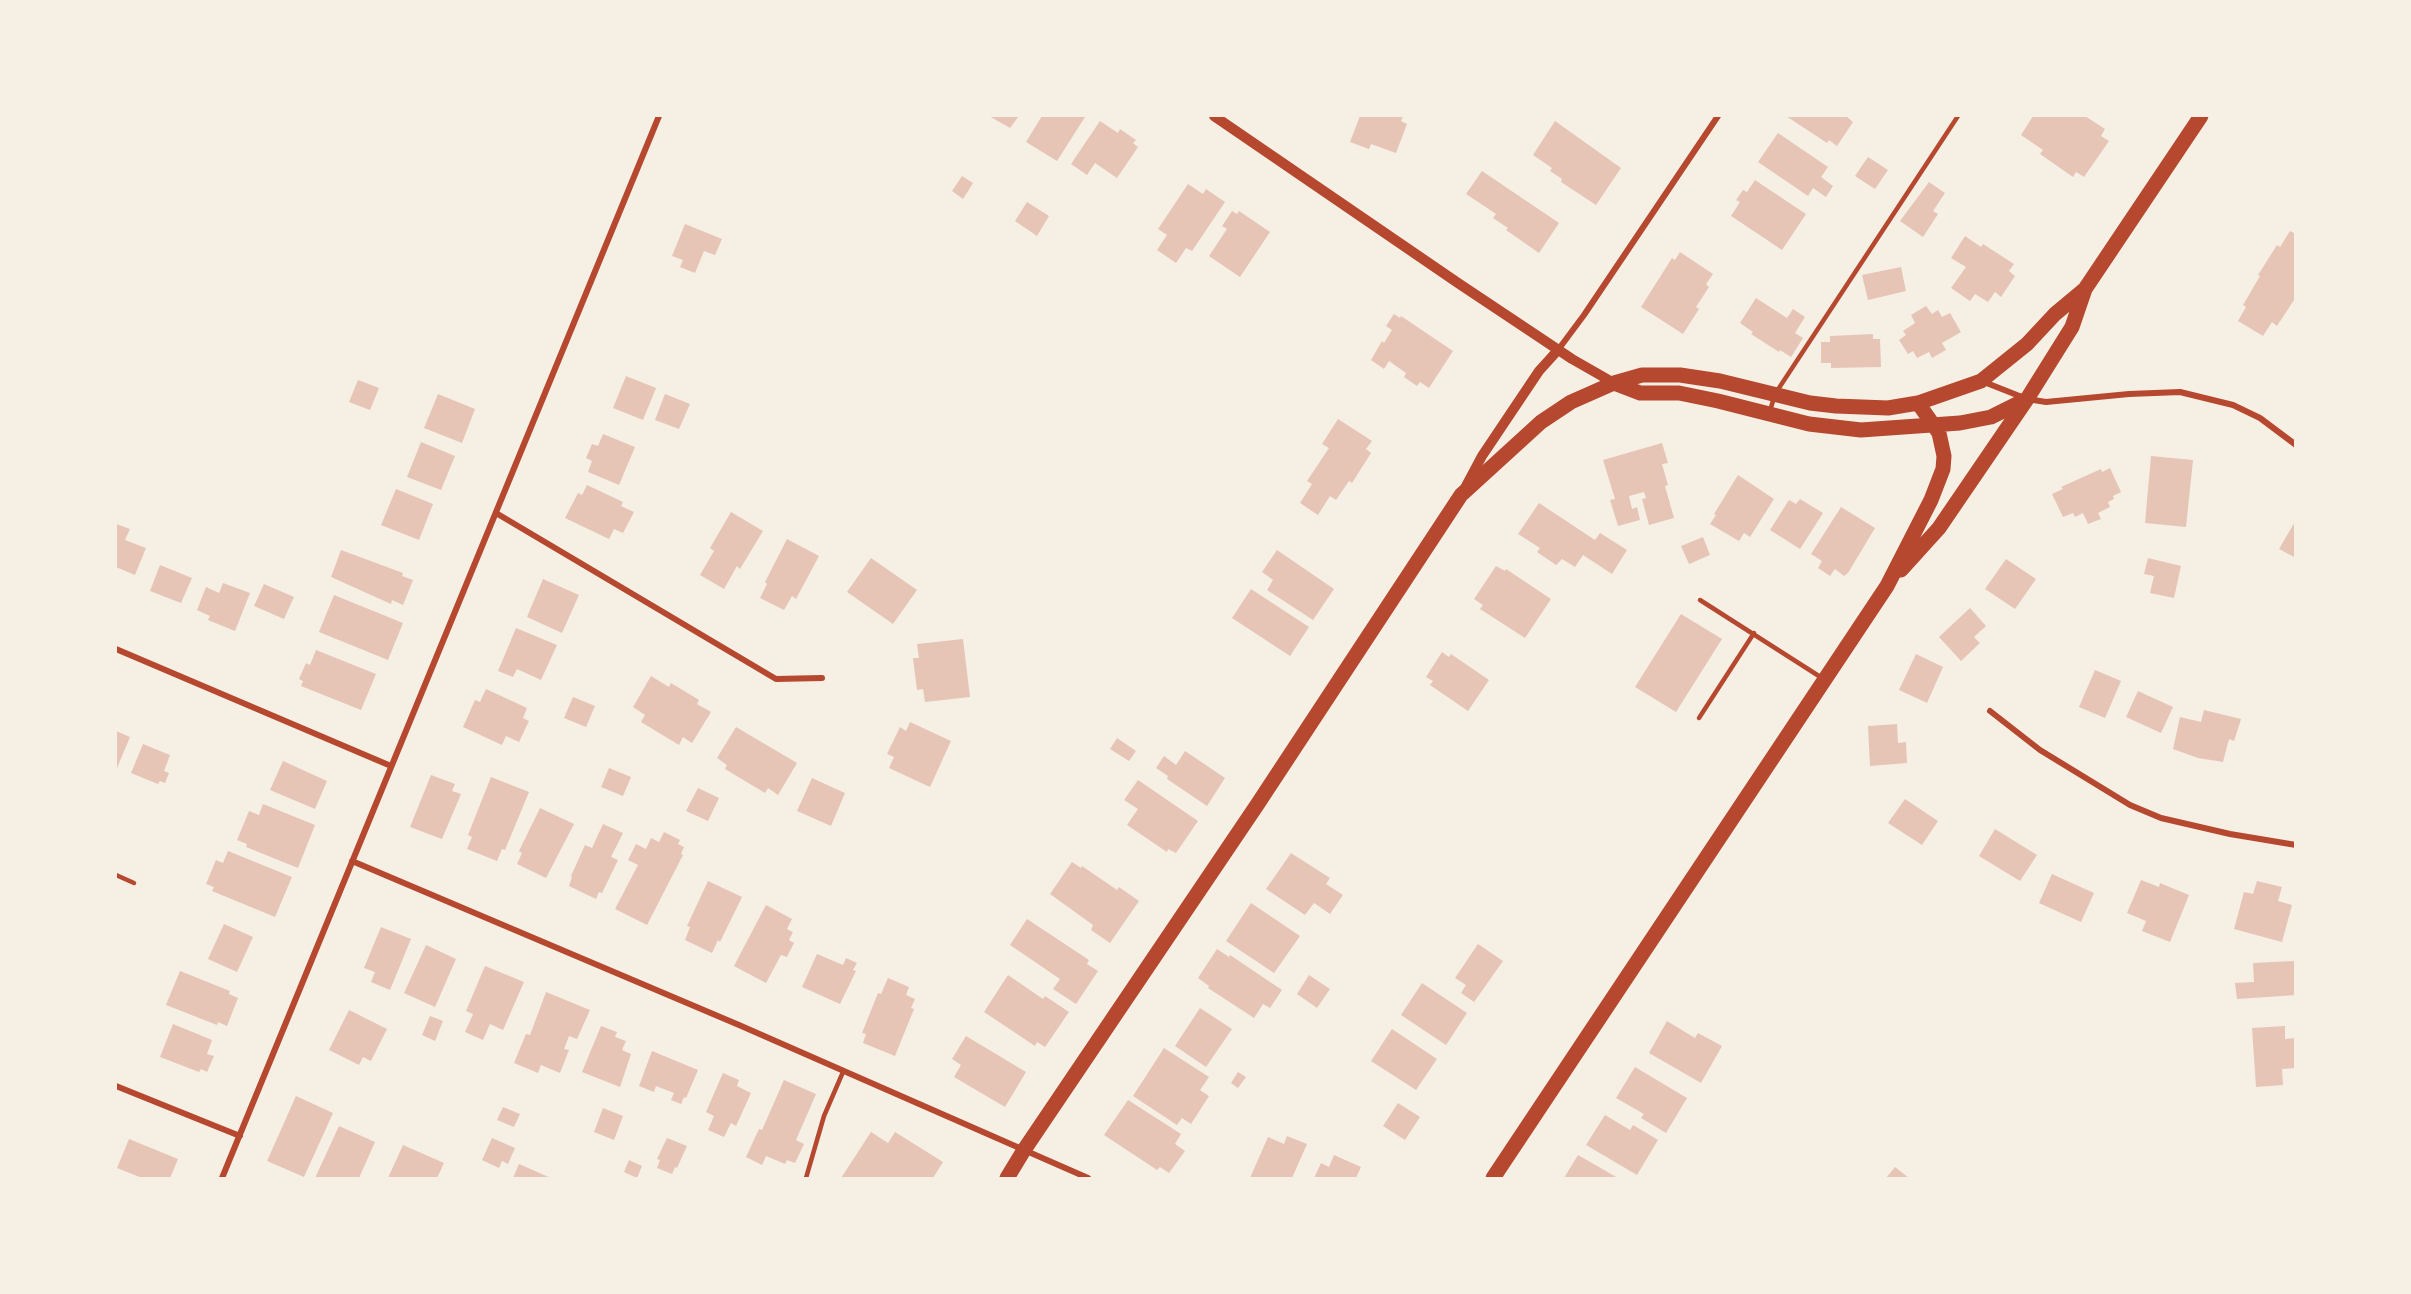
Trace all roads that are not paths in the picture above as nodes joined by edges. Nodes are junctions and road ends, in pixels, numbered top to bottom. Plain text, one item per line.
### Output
1 (659, 116) edge
2 (1214, 116) edge
3 (1718, 116) edge
4 (1958, 116) edge
5 (2201, 116) edge
6 (2085, 289) junction
7 (1558, 350) junction
8 (1981, 381) junction
9 (1614, 383) junction
10 (1775, 394) junction
11 (2027, 399) junction
12 (1918, 403) junction
13 (1770, 414) junction
14 (1936, 426) junction
15 (2295, 445) edge
16 (1461, 495) junction
17 (496, 513) junction
18 (1887, 586) junction
19 (1700, 600) dead end
20 (1754, 633) junction
21 (116, 649) edge
22 (822, 678) dead end
23 (1825, 680) junction
24 (1990, 711) dead end
25 (1699, 718) dead end
26 (391, 766) junction
27 (2295, 845) edge
28 (352, 861) junction
29 (116, 875) edge
30 (134, 884) dead end
31 (843, 1072) junction
32 (116, 1086) edge
33 (240, 1136) junction
34 (1024, 1150) junction
35 (222, 1179) edge
36 (806, 1179) edge
37 (1007, 1179) edge
38 (1088, 1179) edge
39 (1493, 1179) edge

1 - 17 street
2 - 7 street
3 - 7 street
4 - 10 lane
5 - 6 main road
6 - 8 main road
6 - 11 main road
7 - 9 street
7 - 16 street
8 - 11 street
8 - 12 main road
9 - 10 main road
9 - 13 main road
9 - 16 main road
10 - 12 main road
10 - 13 lane
11 - 14 main road
11 - 15 street
11 - 18 main road
12 - 14 main road
13 - 14 main road
14 - 18 main road
16 - 34 main road
17 - 22 street
17 - 26 street
18 - 23 main road
19 - 20 lane
20 - 23 lane
20 - 25 lane
21 - 26 street
23 - 39 main road
24 - 27 street
26 - 28 street
28 - 31 street
28 - 33 street
29 - 30 lane
31 - 34 street
31 - 36 lane
32 - 33 street
33 - 35 street
34 - 37 main road
34 - 38 street

